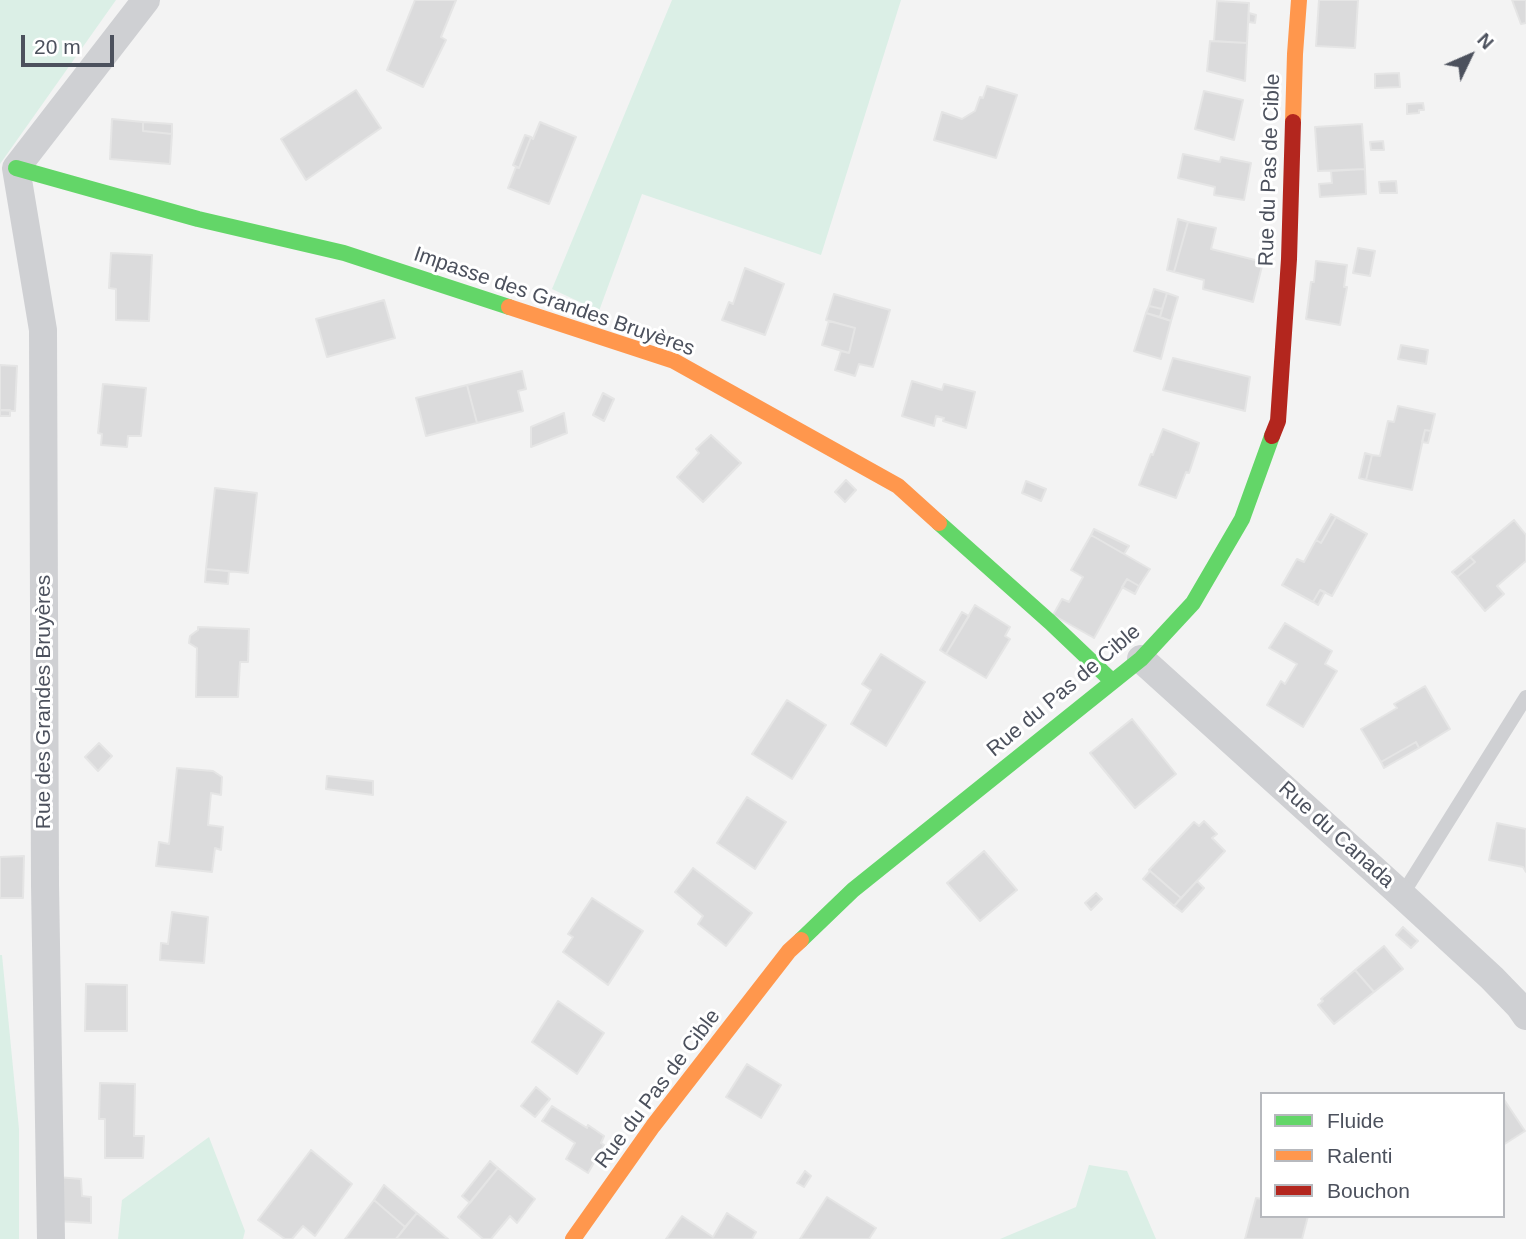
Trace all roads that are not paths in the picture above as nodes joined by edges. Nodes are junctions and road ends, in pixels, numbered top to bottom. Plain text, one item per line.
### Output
1 (146, 0) edge
2 (1299, 0) edge
3 (16, 168) junction
4 (1141, 659) junction
5 (1112, 681) junction
6 (1526, 697) edge
7 (1402, 895) junction
8 (1526, 1016) edge
9 (51, 1239) edge
10 (573, 1239) edge

1 - 3 street
2 - 4 street, Rue du Pas de Cible
3 - 5 street, Impasse des Grandes Bruyères
3 - 9 street, Rue des Grandes Bruyères
4 - 5 street, Rue du Pas de Cible
4 - 7 street, Rue du Canada
5 - 10 street, Rue du Pas de Cible
6 - 7 lane
7 - 8 street, Rue du Canada

